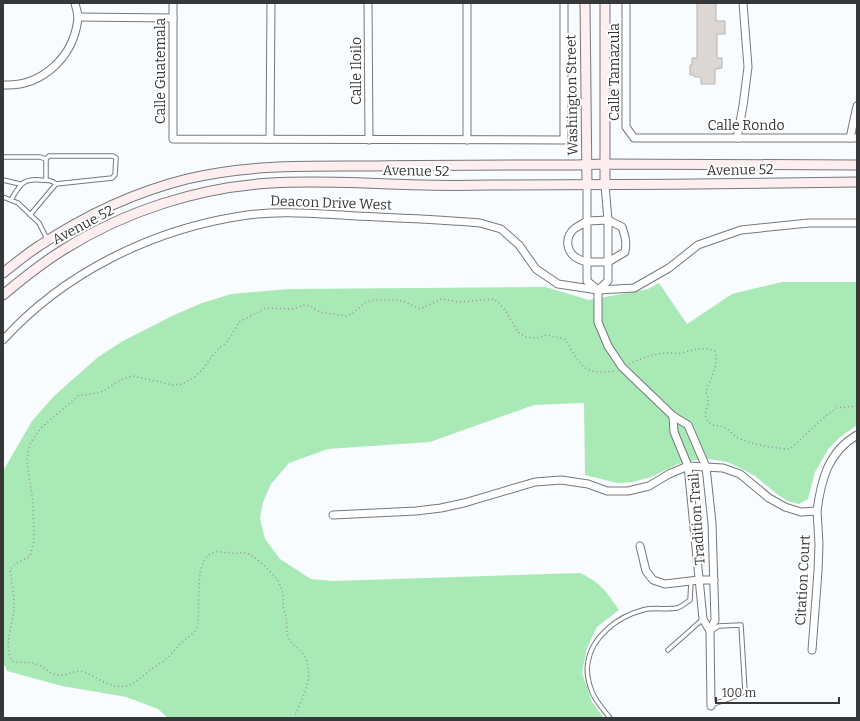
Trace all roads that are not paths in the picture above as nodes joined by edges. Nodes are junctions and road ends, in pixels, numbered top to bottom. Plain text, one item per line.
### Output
1 (75, 3) edge
2 (173, 3) edge
3 (271, 3) edge
4 (368, 3) edge
5 (467, 3) edge
6 (564, 3) edge
7 (585, 3) edge
8 (605, 3) edge
9 (626, 3) edge
10 (743, 3) edge
11 (78, 17) junction
12 (173, 18) junction
13 (3, 85) edge
14 (857, 106) edge
15 (634, 138) joint
16 (737, 138) junction
17 (853, 138) edge
18 (270, 139) junction
19 (369, 140) junction
20 (467, 140) junction
21 (3, 157) edge
22 (46, 158) junction
23 (588, 164) junction
24 (604, 164) junction
25 (857, 165) edge
26 (3, 180) edge
27 (46, 180) junction
28 (857, 182) edge
29 (20, 184) junction
30 (56, 184) junction
31 (605, 185) junction
32 (587, 186) junction
33 (3, 197) edge
34 (11, 200) junction
35 (30, 215) junction
36 (608, 220) junction
37 (587, 221) junction
38 (857, 223) edge
39 (48, 240) junction
40 (587, 262) junction
41 (608, 262) junction
42 (3, 273) edge
43 (598, 290) junction
44 (3, 296) edge
45 (3, 340) edge
46 (674, 416) junction
47 (857, 435) edge
48 (688, 466) junction
49 (706, 467) junction
50 (817, 511) junction
51 (333, 515) dead end
52 (640, 546) dead end
53 (714, 580) junction
54 (695, 581) junction
55 (703, 620) junction
56 (710, 631) junction
57 (668, 650) dead end
58 (812, 650) dead end
59 (711, 706) joint
60 (610, 718) edge

1 - 11 street
2 - 12 street, Calle Guatemala
3 - 18 street
4 - 19 street, Calle Iloilo
5 - 20 street
6 - 20 street
7 - 23 main road, Washington Street
8 - 24 main road
9 - 15 street, Calle Tamazula
10 - 16 street
11 - 12 street
11 - 13 street
12 - 18 street, Calle Guatemala
14 - 17 street
15 - 16 street, Calle Rondo
16 - 17 street, Calle Rondo
18 - 19 street
19 - 20 street
21 - 22 lane
22 - 27 lane
22 - 30 lane
23 - 24 main road, Avenue 52
23 - 32 main road, Washington Street
23 - 39 main road, Avenue 52
24 - 25 main road, Avenue 52
24 - 31 main road
26 - 29 lane
27 - 29 lane
27 - 30 lane
28 - 31 main road, Avenue 52
29 - 34 lane
30 - 35 lane
31 - 32 main road, Avenue 52
31 - 36 street
32 - 37 street
32 - 44 main road, Avenue 52
33 - 34 lane
34 - 35 lane
35 - 39 lane
36 - 37 street
36 - 41 street
36 - 41 street
37 - 40 street
37 - 40 street
38 - 43 street, Deacon Drive West
39 - 42 main road, Avenue 52
40 - 41 street
40 - 43 street
41 - 43 street
43 - 45 street, Deacon Drive West
43 - 46 street, Tradition Trail
46 - 48 street, Tradition Trail
46 - 49 street, Tradition Trail
47 - 50 street, Citation Court
48 - 49 street
48 - 51 street
48 - 54 street, Tradition Trail
49 - 50 street
49 - 53 street, Tradition Trail
50 - 58 street, Citation Court
52 - 54 street
53 - 54 street
53 - 56 street, Tradition Trail
54 - 55 street, Tradition Trail
54 - 60 lane
55 - 56 street, Tradition Trail
55 - 57 lane
56 - 59 street, Tradition Trail
56 - 59 lane

